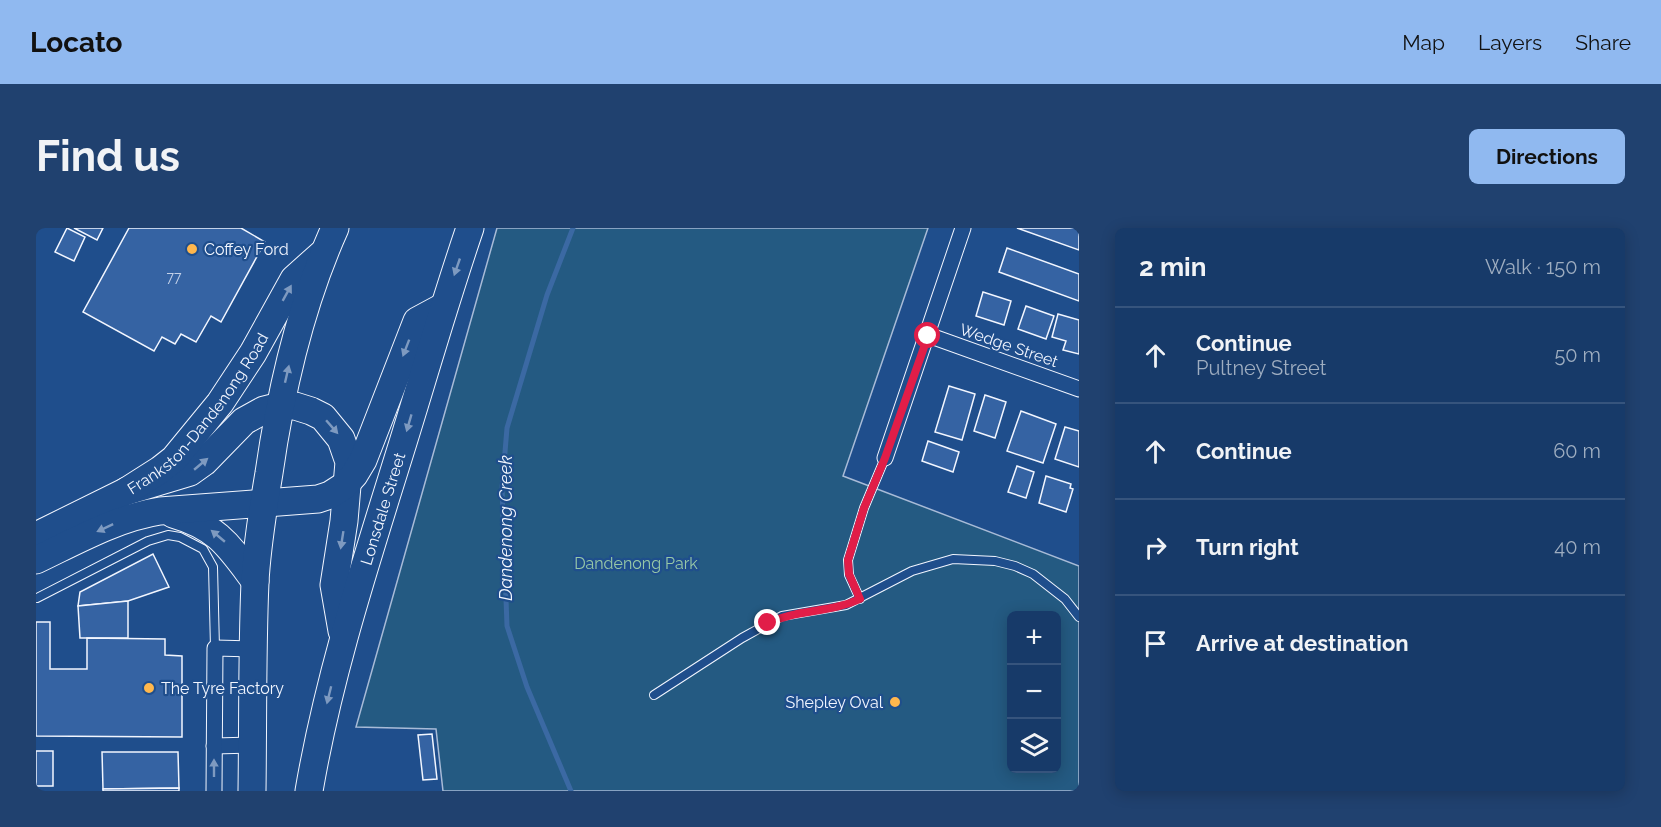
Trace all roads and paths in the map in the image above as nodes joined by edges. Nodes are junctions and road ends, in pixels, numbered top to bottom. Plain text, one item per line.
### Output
1 (470, 228) edge
2 (963, 228) edge
3 (330, 239) edge
4 (443, 307) junction
5 (928, 336) junction
6 (1079, 389) edge
7 (280, 406) junction
8 (885, 458) joint
9 (348, 482) junction
10 (127, 491) junction
11 (264, 503) junction
12 (160, 511) junction
13 (36, 536) edge
14 (36, 560) edge
15 (255, 581) junction
16 (37, 598) edge
17 (860, 599) junction
18 (1079, 616) edge
19 (344, 639) junction
20 (215, 648) junction
21 (254, 649) junction
22 (654, 694) dead end
23 (253, 745) junction
24 (214, 746) junction
25 (214, 791) edge
26 (252, 791) edge
27 (309, 791) edge

1 -> 4 highway, Lonsdale Street
2 - 5 street
7 -> 3 highway
10 -> 3 highway, Frankston-Dandenong Road
4 -> 9 highway
4 -> 19 highway, Lonsdale Street
5 - 6 street, Wedge Street
5 - 8 street
7 -> 9 highway
10 -> 7 highway
7 - 11 highway
8 - 17 lane
9 - 11 highway, Frankston-Dandenong Road
9 -> 19 highway
10 - 13 highway, Frankston-Dandenong Road
11 - 12 highway, Frankston-Dandenong Road
11 - 15 highway
12 -> 14 highway, Frankston-Dandenong Road
15 -> 12 highway
15 - 21 highway
16 - 20 lane
17 - 18 lane
17 - 22 lane
19 -> 27 highway, Lonsdale Street
20 - 21 street
20 - 24 street
21 - 23 highway
23 - 24 street
23 - 26 highway
25 -> 24 street

